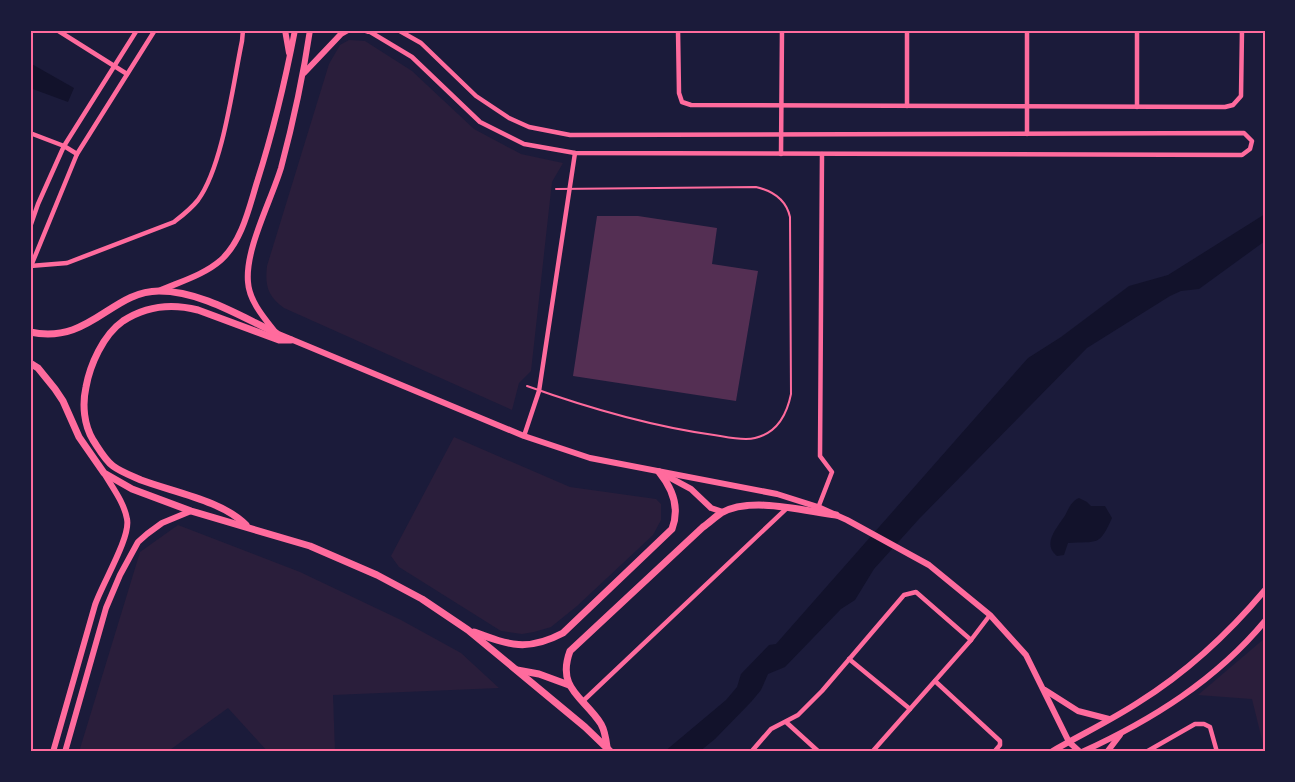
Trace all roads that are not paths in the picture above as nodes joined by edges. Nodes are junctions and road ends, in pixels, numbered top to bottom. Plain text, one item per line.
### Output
1 (57, 30) edge
2 (136, 30) edge
3 (155, 30) edge
4 (243, 30) edge
5 (285, 30) edge
6 (295, 30) edge
7 (310, 30) edge
8 (348, 30) edge
9 (367, 30) edge
10 (398, 30) edge
11 (678, 30) edge
12 (782, 30) edge
13 (907, 30) edge
14 (1027, 30) edge
15 (1137, 30) edge
16 (1242, 30) edge
17 (290, 57) junction
18 (114, 66) junction
19 (304, 73) junction
20 (127, 74) junction
21 (782, 106) junction
22 (907, 106) junction
23 (1028, 106) junction
24 (1137, 107) junction
25 (30, 133) edge
26 (1027, 134) junction
27 (781, 135) junction
28 (64, 146) junction
29 (575, 153) junction
30 (77, 154) junction
31 (781, 154) junction
32 (822, 154) junction
33 (556, 189) dead end
34 (568, 189) junction
35 (30, 227) edge
36 (31, 266) edge
37 (159, 291) junction
38 (30, 332) edge
39 (276, 333) junction
40 (291, 340) junction
41 (30, 363) edge
42 (527, 386) dead end
43 (539, 391) junction
44 (524, 436) junction
45 (659, 472) junction
46 (104, 473) junction
47 (787, 508) junction
48 (817, 510) junction
49 (191, 511) junction
50 (723, 512) junction
51 (836, 515) joint
52 (247, 526) junction
53 (109, 572) junction
54 (120, 575) junction
55 (1265, 590) edge
56 (990, 615) junction
57 (1265, 621) edge
58 (468, 630) junction
59 (971, 640) junction
60 (849, 659) junction
61 (516, 670) junction
62 (935, 681) junction
63 (569, 685) junction
64 (1045, 690) junction
65 (582, 702) junction
66 (910, 709) junction
67 (1111, 719) junction
68 (786, 722) junction
69 (1120, 735) junction
70 (1069, 741) junction
71 (1061, 749) edge
72 (609, 750) edge
73 (54, 752) edge
74 (65, 752) edge
75 (751, 752) edge
76 (819, 752) edge
77 (872, 752) edge
78 (994, 752) edge
79 (1051, 752) edge
80 (1081, 752) edge
81 (1107, 752) edge
82 (1146, 752) edge
83 (1217, 752) edge

1 - 18 street
2 - 18 street
3 - 20 street
4 - 36 street
5 - 17 street
6 - 17 street
7 - 19 street
8 - 19 street
9 - 29 street
10 - 27 street
11 - 21 street
12 - 21 street
13 - 22 street
14 - 23 street
15 - 24 street
16 - 24 street
17 - 37 street
18 - 20 street
18 - 28 street
19 - 39 street
20 - 30 street
21 - 22 street
21 - 27 street
22 - 23 street
23 - 24 street
23 - 26 street
25 - 28 street
26 - 27 street
26 - 32 street
27 - 31 street
28 - 30 street
28 - 35 street
29 - 31 street
29 - 34 street
30 - 36 street
31 - 32 street
32 - 48 street
33 - 34 lane
34 - 43 street
34 - 43 lane
37 - 38 main road
37 - 39 main road
39 - 40 street
40 - 44 street
40 - 52 main road
41 - 46 main road
42 - 43 lane
43 - 44 street
44 - 45 street
45 - 48 street
45 - 50 street
45 - 58 main road
46 - 49 main road
46 - 53 street
47 - 48 main road
47 - 50 main road
47 - 65 street
48 - 51 main road
49 - 52 main road
49 - 54 street
50 - 63 main road
51 - 56 street
52 - 58 main road
53 - 54 street
53 - 73 street
54 - 74 street
55 - 67 street
56 - 59 street
56 - 64 street
57 - 69 street
58 - 61 main road
59 - 60 street
59 - 62 street
60 - 66 street
60 - 68 street
61 - 63 main road
61 - 72 main road
62 - 66 street
62 - 78 street
63 - 65 main road
64 - 67 street
64 - 70 street
65 - 72 main road
66 - 77 street
67 - 70 street
68 - 75 street
68 - 76 street
69 - 80 street
69 - 81 street
70 - 71 street
70 - 80 street
71 - 79 street
82 - 83 street

